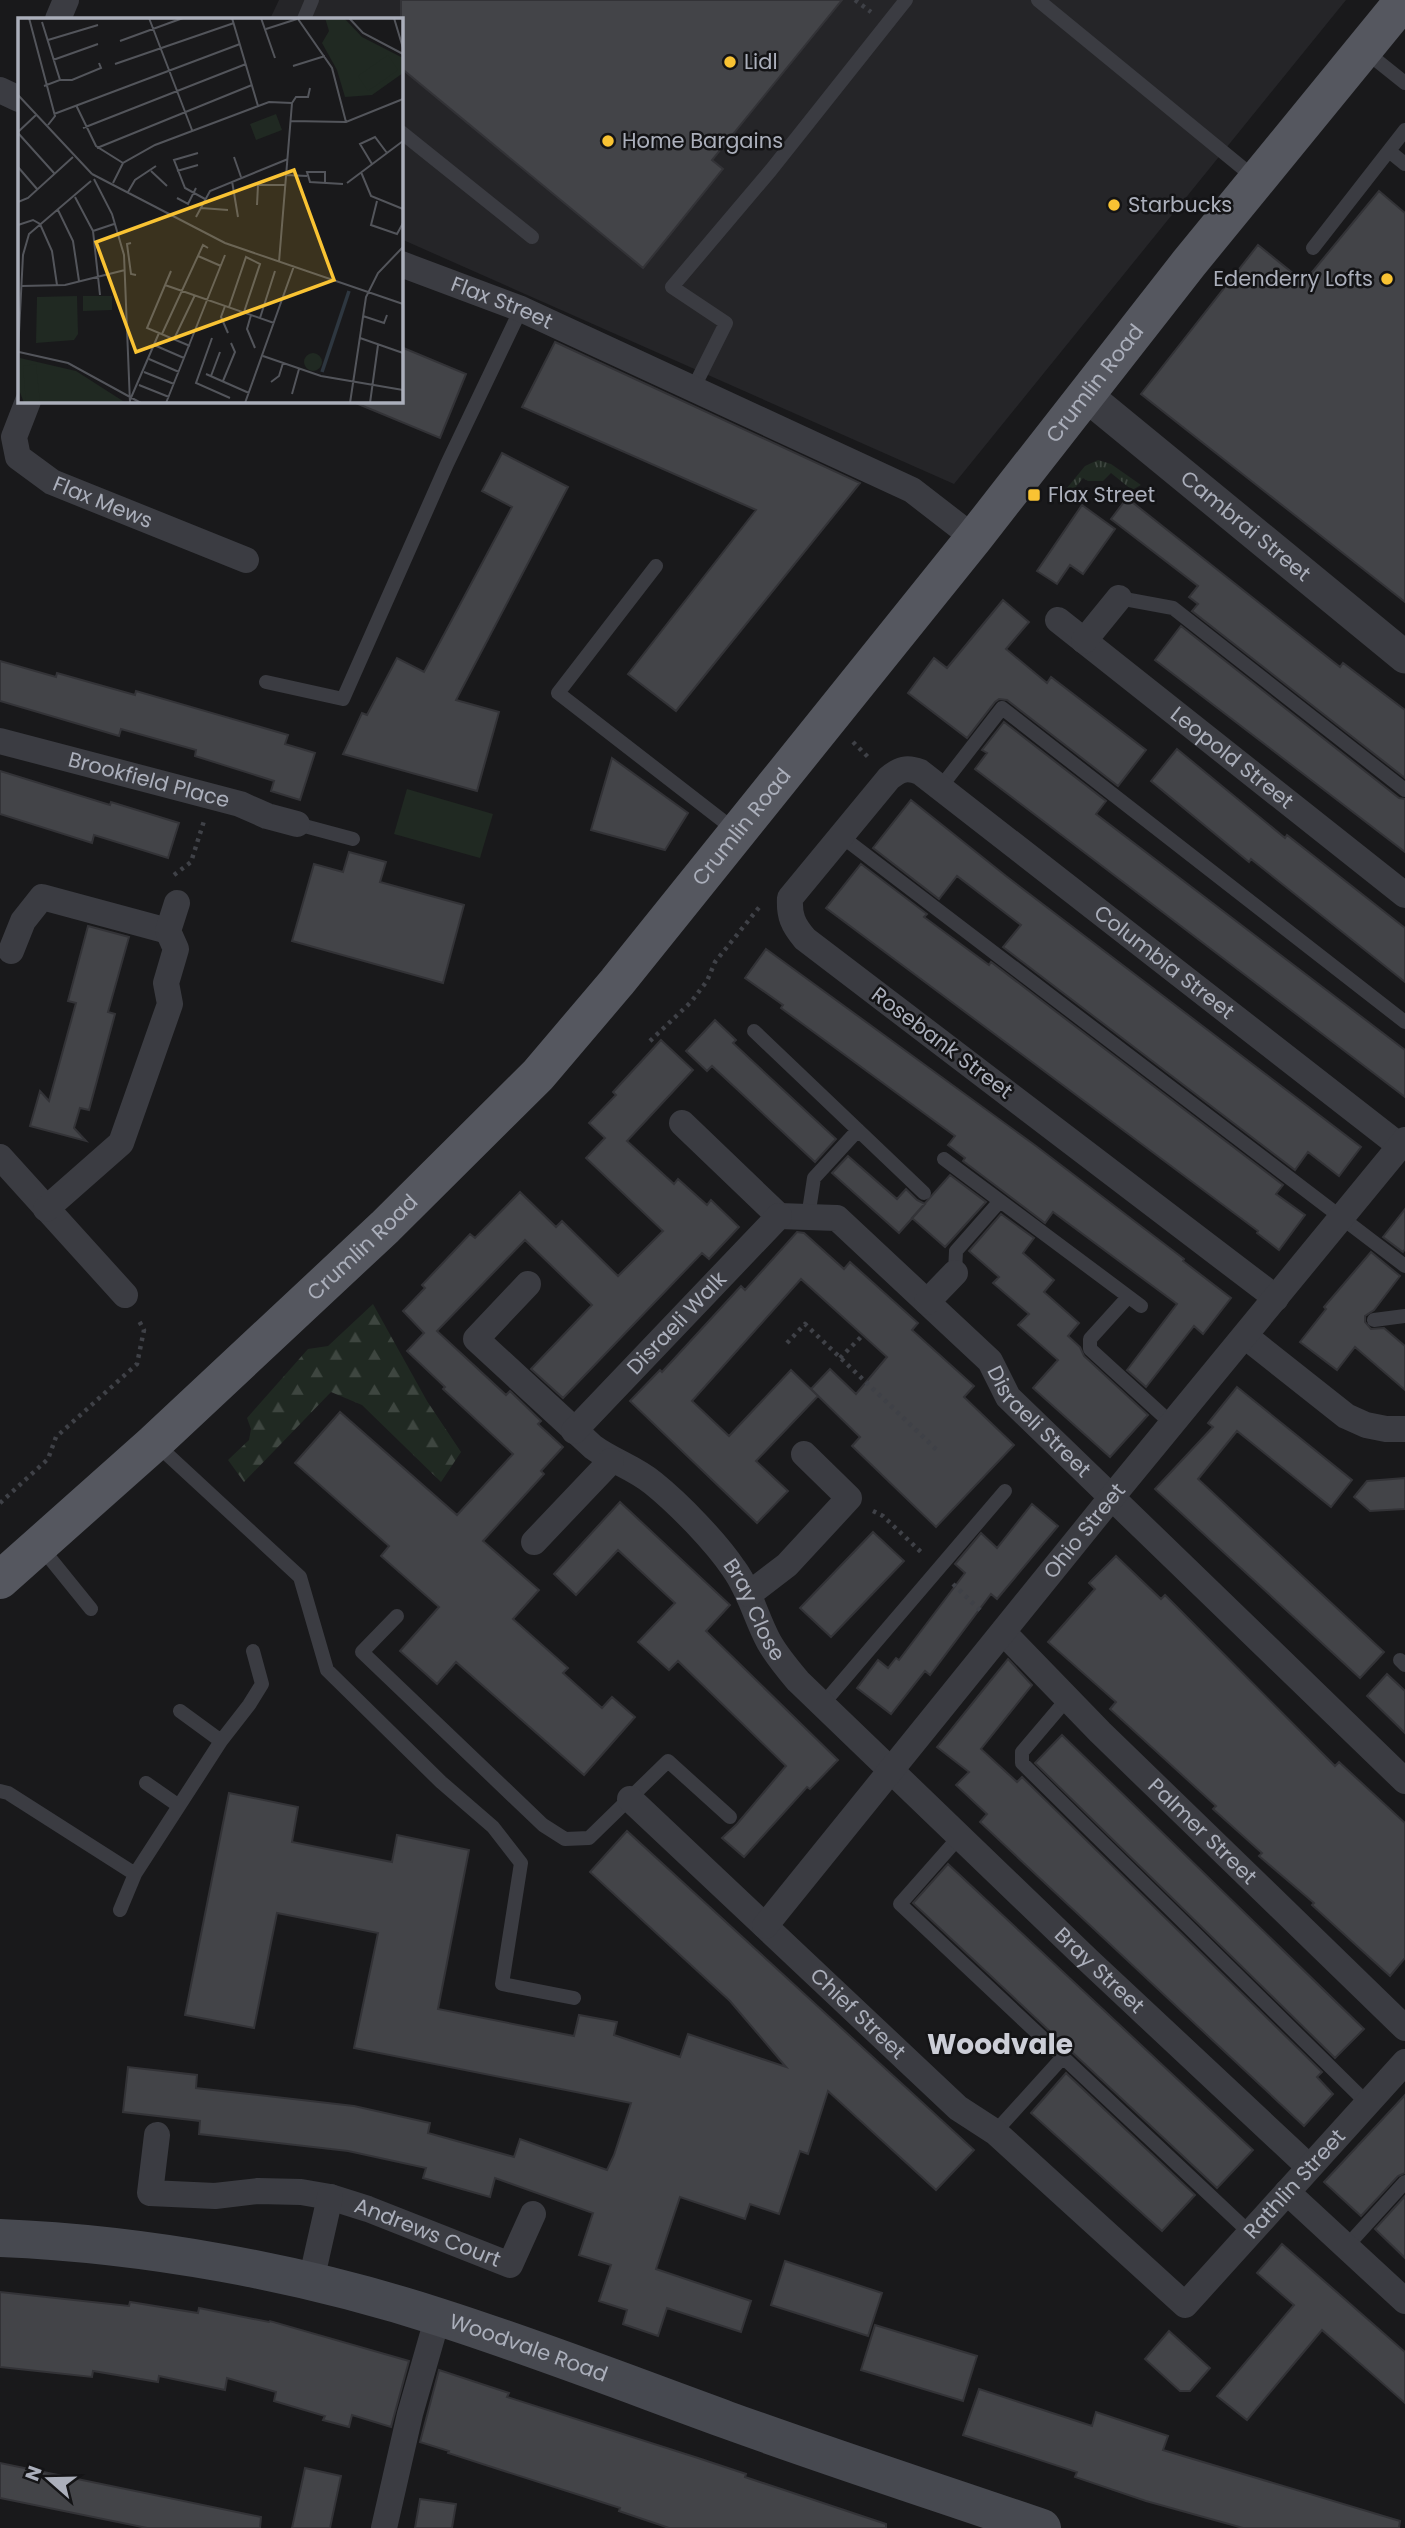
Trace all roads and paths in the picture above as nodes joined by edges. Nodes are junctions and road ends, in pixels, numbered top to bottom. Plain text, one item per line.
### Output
1 (66, 0) edge
2 (312, 0) edge
3 (906, 0) edge
4 (1038, 0) edge
5 (1404, 0) edge
6 (58, 18) edge
7 (304, 18) edge
8 (1364, 50) junction
9 (1405, 83) edge
10 (0, 90) edge
11 (18, 99) edge
12 (1405, 130) edge
13 (402, 133) edge
14 (1389, 151) junction
15 (1405, 164) edge
16 (1257, 180) junction
17 (532, 237) dead end
18 (1313, 248) dead end
19 (402, 264) edge
20 (521, 309) junction
21 (694, 388) junction
22 (1087, 396) junction
23 (28, 402) edge
24 (974, 538) junction
25 (246, 560) dead end
26 (656, 566) dead end
27 (1119, 598) joint
28 (1058, 620) dead end
29 (1084, 641) junction
30 (1405, 657) edge
31 (266, 682) dead end
32 (849, 739) dead end
33 (0, 741) edge
34 (871, 760) dead end
35 (935, 783) junction
36 (1405, 790) edge
37 (211, 796) junction
38 (297, 824) joint
39 (737, 831) junction
40 (841, 836) junction
41 (354, 839) dead end
42 (1405, 895) edge
43 (177, 903) joint
44 (168, 931) junction
45 (11, 951) dead end
46 (1405, 1022) edge
47 (754, 1031) dead end
48 (682, 1123) dead end
49 (858, 1130) junction
50 (1402, 1143) edge
51 (0, 1157) edge
52 (944, 1159) dead end
53 (924, 1192) dead end
54 (1000, 1201) junction
55 (46, 1209) junction
56 (779, 1216) junction
57 (808, 1216) junction
58 (1341, 1218) junction
59 (1405, 1266) edge
60 (955, 1273) joint
61 (528, 1284) dead end
62 (125, 1295) joint
63 (1128, 1297) junction
64 (1276, 1298) junction
65 (927, 1302) junction
66 (1141, 1306) dead end
67 (1405, 1316) edge
68 (1374, 1320) dead end
69 (863, 1335) dead end
70 (1245, 1336) junction
71 (787, 1343) dead end
72 (840, 1358) junction
73 (1172, 1424) junction
74 (1405, 1429) edge
75 (574, 1431) junction
76 (154, 1443) junction
77 (939, 1452) dead end
78 (804, 1454) dead end
79 (611, 1461) junction
80 (1005, 1491) dead end
81 (1111, 1498) junction
82 (0, 1503) edge
83 (534, 1542) dead end
84 (39, 1545) junction
85 (0, 1580) edge
86 (748, 1594) junction
87 (92, 1609) dead end
88 (397, 1616) dead end
89 (1003, 1632) junction
90 (253, 1651) dead end
91 (1068, 1699) junction
92 (822, 1705) junction
93 (180, 1711) dead end
94 (221, 1741) junction
95 (891, 1770) junction
96 (1405, 1781) edge
97 (146, 1783) dead end
98 (0, 1791) edge
99 (630, 1799) junction
100 (179, 1806) junction
101 (730, 1817) dead end
102 (960, 1836) junction
103 (135, 1874) junction
104 (120, 1910) dead end
105 (765, 1926) junction
106 (574, 1998) dead end
107 (1405, 2028) edge
108 (1063, 2057) junction
109 (1405, 2062) edge
110 (1367, 2104) junction
111 (995, 2132) junction
112 (157, 2136) dead end
113 (1309, 2167) junction
114 (1405, 2182) edge
115 (1287, 2192) junction
116 (330, 2197) junction
117 (533, 2214) dead end
118 (1249, 2232) junction
119 (0, 2238) edge
120 (1346, 2247) junction
121 (311, 2281) junction
122 (1405, 2301) edge
123 (1185, 2305) joint
124 (438, 2316) junction
125 (384, 2528) edge
126 (1042, 2528) edge

1 - 6 street
2 - 7 lane
3 - 21 lane
4 - 16 lane
5 - 8 main road, Crumlin Road
8 - 9 lane
8 - 16 main road, Crumlin Road
10 - 11 street
12 - 14 lane
13 - 17 lane
14 - 15 lane
14 - 18 lane
16 - 22 main road, Crumlin Road
19 - 20 street, Flax Street
20 - 21 street, Flax Street
20 - 31 lane
21 - 24 street, Flax Street
22 - 24 main road, Crumlin Road
22 - 30 street, Cambrai Street
23 - 25 street, Flax Mews
24 - 39 main road, Crumlin Road
26 - 39 lane
27 - 29 street
27 - 36 lane
28 - 29 street, Leopold Street
29 - 42 street, Leopold Street
32 - 34 path
33 - 37 street, Brookfield Place
35 - 40 street, Rosebank Street
35 - 46 lane
35 - 50 street, Columbia Street
37 - 38 street, Brookfield Place
37 - 43 path
38 - 41 lane
39 - 76 main road, Crumlin Road
40 - 58 lane
40 - 64 street, Rosebank Street
43 - 44 street
44 - 45 street
44 - 55 street
47 - 49 lane
48 - 56 street
49 - 53 lane
49 - 57 lane
50 - 58 street, Ohio Street
51 - 55 street
52 - 54 lane
54 - 60 lane
54 - 63 lane
55 - 62 street
56 - 57 street, Disraeli Street
56 - 75 street, Disraeli Walk
57 - 65 street, Disraeli Street
58 - 59 lane
58 - 64 street, Ohio Street
60 - 65 street
61 - 75 street, Bray Close
62 - 82 path
63 - 66 lane
63 - 73 lane
64 - 70 street, Ohio Street
65 - 81 street, Disraeli Street
67 - 68 lane
69 - 72 path
70 - 73 street, Ohio Street
70 - 74 street
71 - 72 path
72 - 77 path
73 - 81 street, Ohio Street
75 - 79 street, Bray Close
76 - 84 main road, Crumlin Road
76 - 106 lane
78 - 86 street
79 - 83 street
79 - 86 street, Bray Close
80 - 92 lane
81 - 89 street, Ohio Street
81 - 96 street, Disraeli Street
84 - 85 main road, Crumlin Road
84 - 87 lane
86 - 92 street, Bray Close
88 - 99 lane
89 - 91 street, Palmer Street
89 - 95 street, Ohio Street
90 - 94 lane
91 - 107 street, Palmer Street
91 - 110 lane
92 - 95 street, Bray Close
93 - 94 lane
94 - 100 lane
95 - 102 street, Bray Street
95 - 105 street, Ohio Street
97 - 100 lane
98 - 103 lane
99 - 101 lane
99 - 105 street, Chief Street
100 - 103 lane
102 - 108 lane
102 - 113 street, Bray Street
103 - 104 lane
105 - 111 street, Chief Street
108 - 111 lane
108 - 118 lane
109 - 110 street, Rathlin Street
110 - 113 street, Rathlin Street
111 - 123 street, Chief Street
112 - 116 street, Andrews Court
113 - 115 street, Rathlin Street
114 - 120 lane
115 - 118 street, Rathlin Street
115 - 120 street
116 - 117 street, Andrews Court
116 - 121 street, Andrews Court
118 - 123 street, Rathlin Street
119 - 121 main road, Woodvale Road
120 - 122 street
121 - 124 main road, Woodvale Road
124 - 125 street
124 - 126 main road, Woodvale Road

